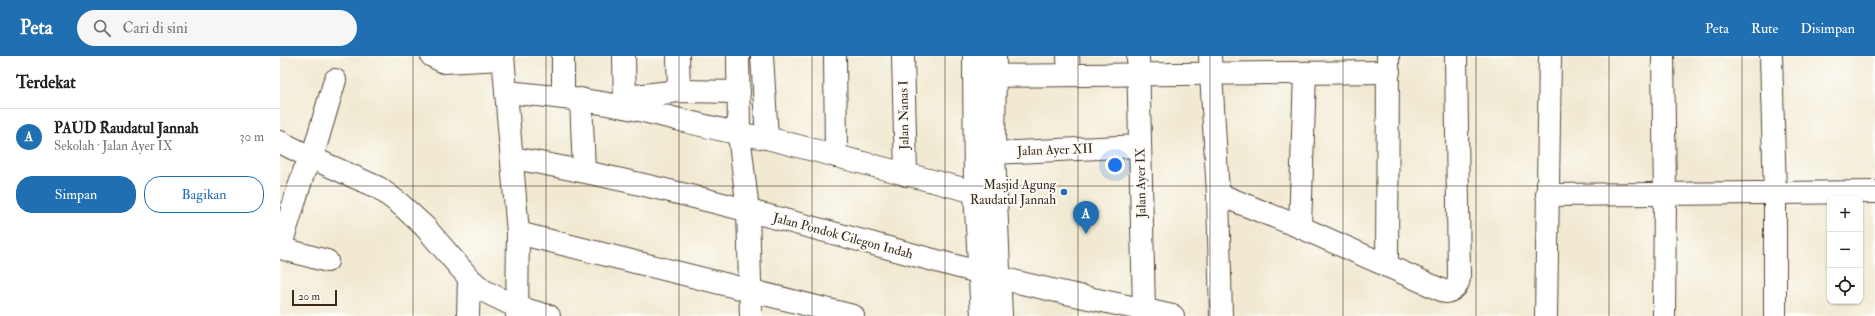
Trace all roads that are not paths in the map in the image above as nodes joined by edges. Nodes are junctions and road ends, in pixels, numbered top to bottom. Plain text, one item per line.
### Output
1 (563, 56) edge
2 (624, 56) edge
3 (678, 56) edge
4 (738, 56) edge
5 (762, 56) edge
6 (835, 56) edge
7 (903, 56) edge
8 (1456, 56) edge
9 (1550, 56) edge
10 (1663, 56) edge
11 (1771, 56) edge
12 (503, 57) edge
13 (440, 58) edge
14 (1388, 64) edge
15 (1138, 65) edge
16 (1211, 65) edge
17 (974, 66) edge
18 (996, 66) edge
19 (1068, 66) edge
20 (1305, 73) junction
21 (335, 80) dead end
22 (679, 91) junction
23 (506, 92) junction
24 (739, 92) junction
25 (572, 99) junction
26 (626, 102) junction
27 (739, 134) junction
28 (767, 138) junction
29 (280, 142) edge
30 (1140, 146) junction
31 (994, 153) junction
32 (836, 156) junction
33 (312, 158) junction
34 (513, 158) junction
35 (584, 171) junction
36 (906, 175) junction
37 (986, 192) junction
38 (1875, 192) edge
39 (1775, 193) junction
40 (1218, 194) junction
41 (1547, 195) junction
42 (1665, 195) junction
43 (748, 211) junction
44 (1300, 227) junction
45 (518, 233) junction
46 (327, 261) dead end
47 (1387, 266) junction
48 (990, 275) junction
49 (469, 278) junction
50 (751, 291) junction
51 (1144, 310) junction
52 (517, 311) edge
53 (1547, 315) edge
54 (468, 316) edge
55 (549, 316) edge
56 (751, 316) edge
57 (853, 316) edge
58 (982, 316) edge
59 (1001, 316) edge
60 (1174, 316) edge
61 (1221, 316) edge
62 (1664, 316) edge
63 (1775, 316) edge

1 - 25 street
2 - 26 street
3 - 22 street
4 - 24 street
5 - 28 street
6 - 32 street
7 - 36 street, Jalan Nanas I
8 - 47 street
9 - 41 street
10 - 42 street
11 - 39 street
12 - 13 street
12 - 23 street
14 - 20 street
14 - 47 street
15 - 16 street
15 - 19 street
15 - 30 street, Jalan Ayer IX
16 - 20 street
16 - 40 street
17 - 18 street
17 - 37 street
18 - 19 street
18 - 31 street
20 - 44 street
21 - 33 street
22 - 24 street
22 - 26 street
23 - 25 street
23 - 34 street
24 - 27 street
25 - 26 street
25 - 35 street
26 - 27 street
27 - 28 street
27 - 43 street
28 - 32 street
29 - 33 street
30 - 31 street, Jalan Ayer XII
30 - 51 street, Jalan Ayer IX
31 - 37 street
32 - 36 street
33 - 46 street
33 - 49 street
34 - 35 street, Jalan Pondok Cilegon Indah
34 - 45 street
35 - 43 street, Jalan Pondok Cilegon Indah
36 - 37 street
37 - 48 street
38 - 39 street
39 - 42 street
39 - 63 street
40 - 44 street
40 - 61 street
41 - 42 street
41 - 53 street
42 - 62 street
43 - 48 street, Jalan Pondok Cilegon Indah
43 - 50 street
44 - 47 street
45 - 50 street
45 - 52 street
48 - 51 street, Jalan Pondok Cilegon Indah
48 - 58 street
48 - 59 street
49 - 52 street
49 - 54 street
50 - 56 street
50 - 57 street
51 - 60 street, Jalan Pondok Cilegon Indah
52 - 55 street

